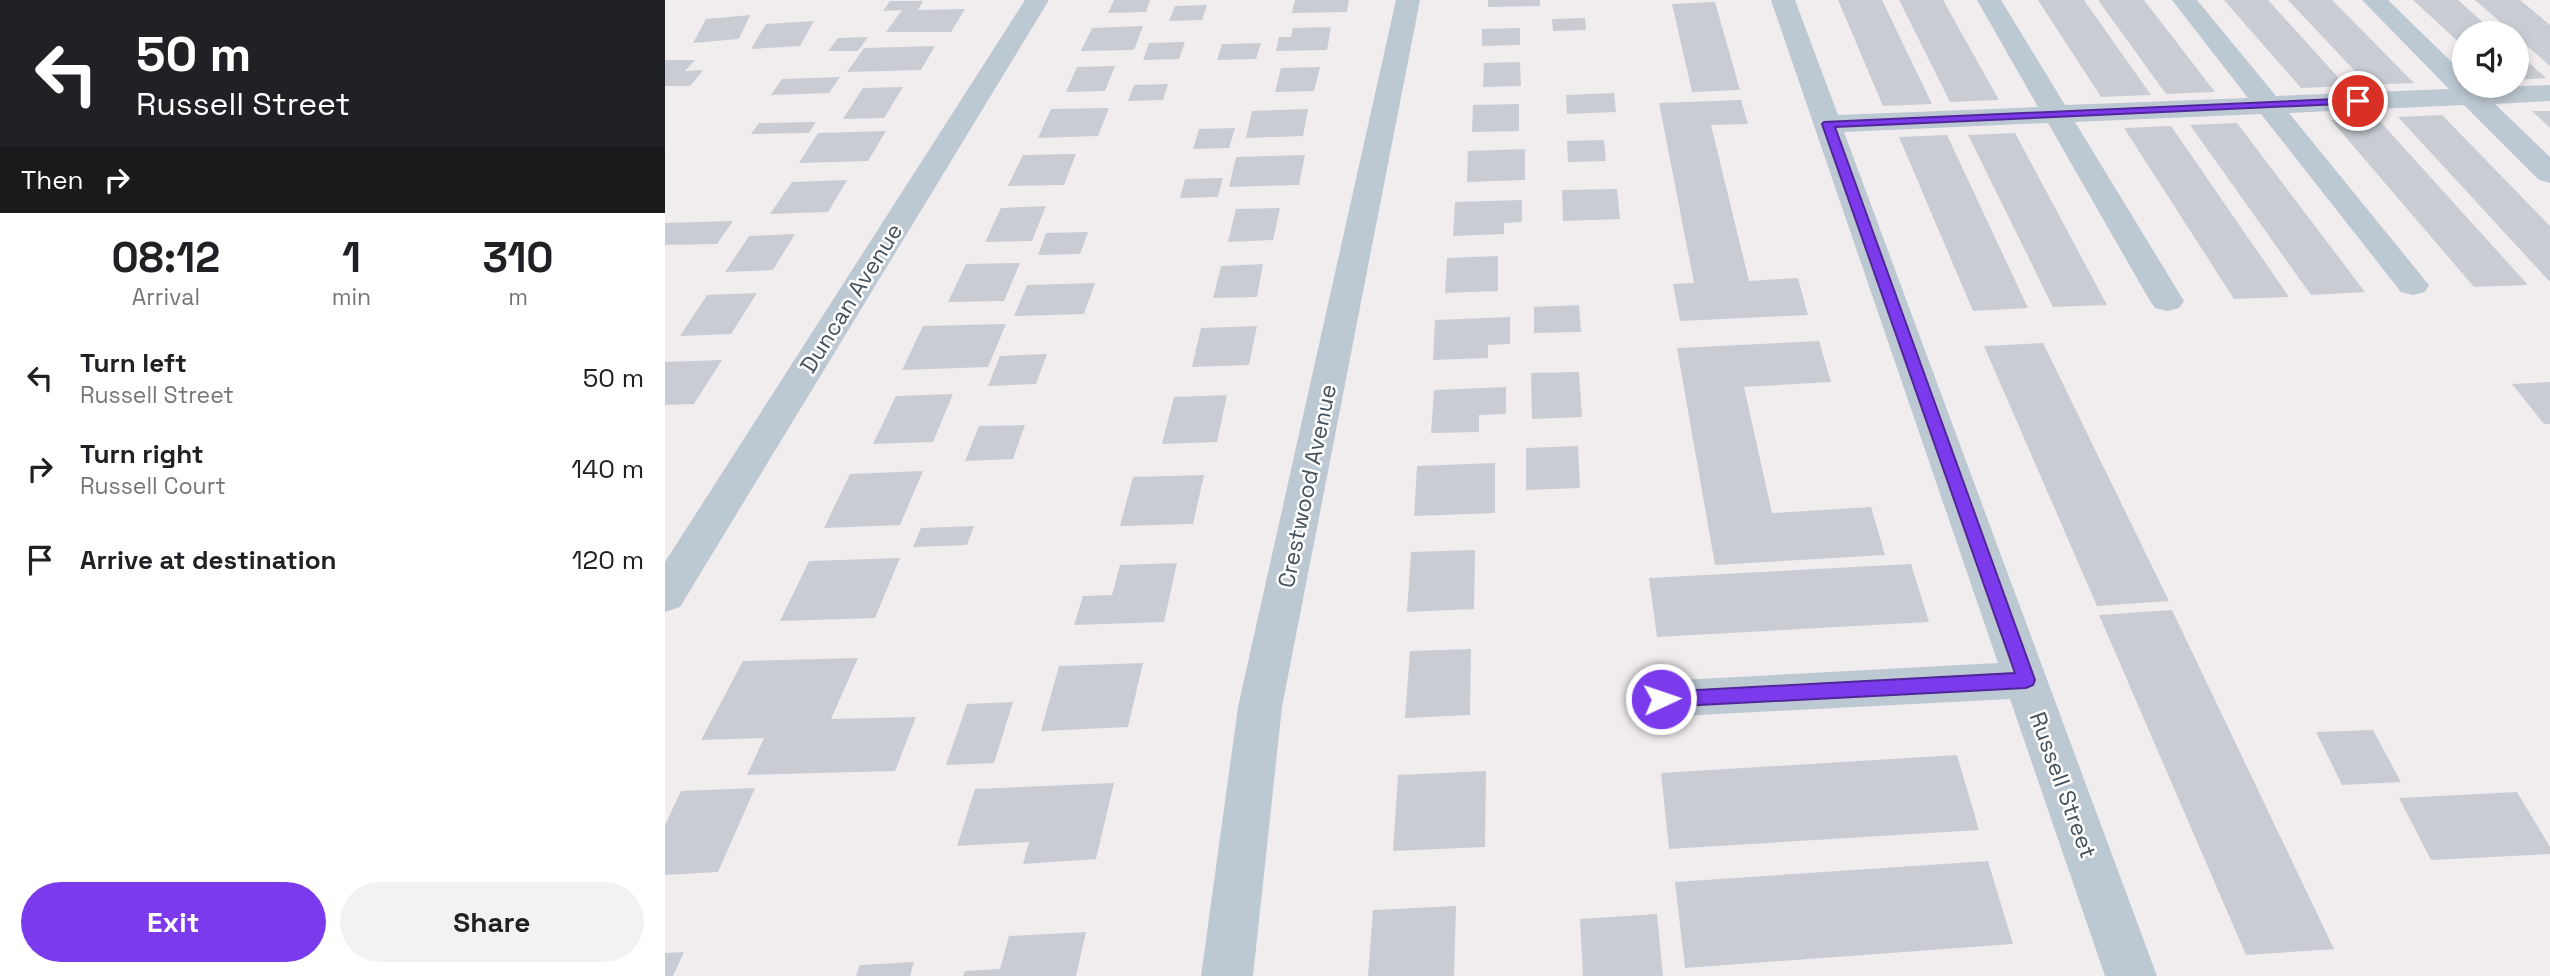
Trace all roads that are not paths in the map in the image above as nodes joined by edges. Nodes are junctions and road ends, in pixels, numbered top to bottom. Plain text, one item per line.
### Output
1 (1037, 0) edge
2 (1408, 0) edge
3 (1783, 0) edge
4 (1989, 0) edge
5 (2184, 0) edge
6 (2374, 0) edge
7 (2452, 76) edge
8 (2550, 93) edge
9 (2529, 94) edge
10 (2452, 97) edge
11 (2475, 98) edge
12 (2269, 104) junction
13 (2054, 113) junction
14 (1828, 124) junction
15 (2550, 173) edge
16 (2413, 285) dead end
17 (2167, 301) dead end
18 (665, 596) edge
19 (2026, 680) junction
20 (1661, 699) dead end
21 (1227, 976) edge
22 (2131, 976) edge

1 - 18 street, Duncan Avenue
2 - 21 street, Crestwood Avenue
3 - 14 street, Russell Street
4 - 13 street
5 - 12 street
6 - 7 street
8 - 9 street
10 - 12 street
11 - 15 street
12 - 13 street
12 - 16 street
13 - 14 street
13 - 17 street
14 - 19 street, Russell Street
19 - 20 street
19 - 22 street, Russell Street

